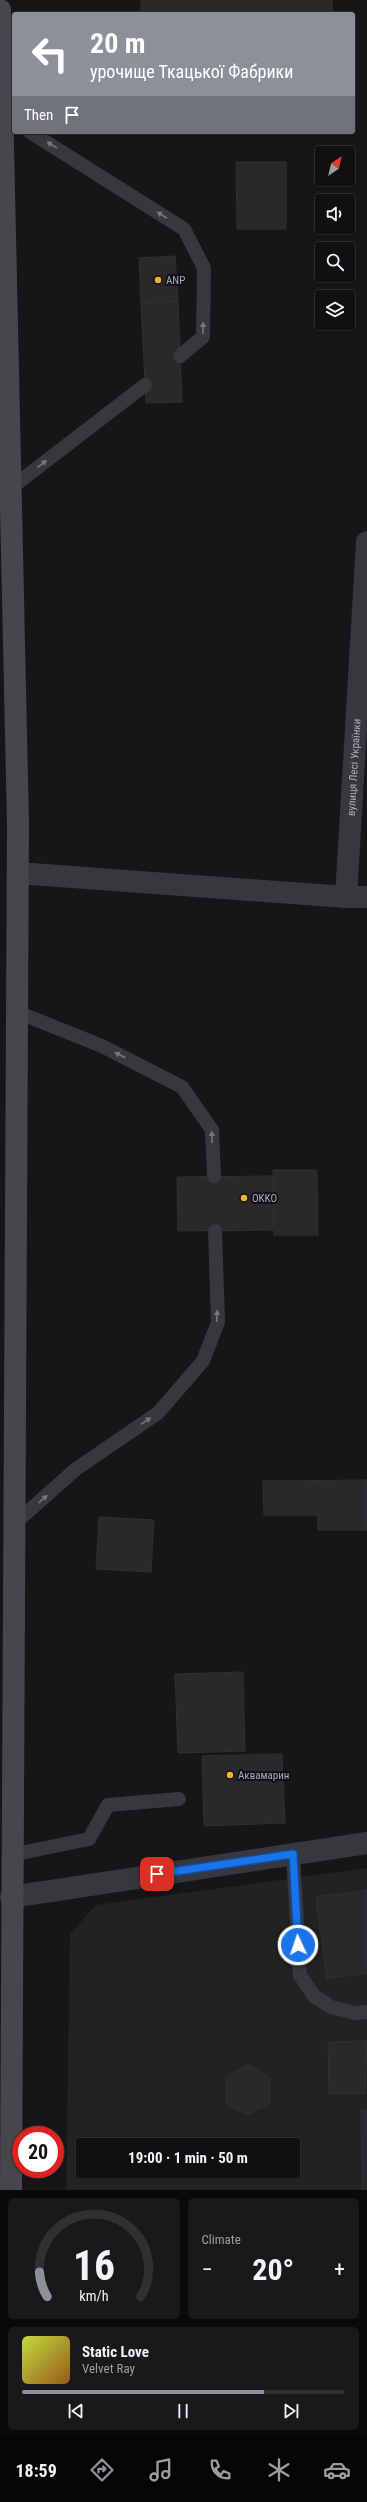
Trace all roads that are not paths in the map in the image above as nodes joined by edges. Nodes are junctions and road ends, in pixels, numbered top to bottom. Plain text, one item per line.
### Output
1 (0, 10) edge
2 (8, 118) edge
3 (33, 134) edge
4 (180, 356) dead end
5 (145, 385) dead end
6 (11, 488) junction
7 (367, 542) edge
8 (18, 873) junction
9 (357, 897) edge
10 (17, 1012) junction
11 (214, 1176) dead end
12 (215, 1231) dead end
13 (13, 1525) junction
14 (179, 1799) dead end
15 (367, 1843) edge
16 (293, 1854) junction
17 (11, 1855) junction
18 (11, 1897) junction
19 (367, 2012) edge
20 (11, 2190) edge

1 - 2 main road
2 - 6 main road
4 -> 3 lane
6 -> 5 lane
6 - 8 main road
7 - 9 street, вулиця Лесі Українки
8 - 9 street
8 - 10 main road
11 -> 10 lane
10 - 13 main road
13 -> 12 lane
13 - 17 main road
14 - 17 lane
15 - 16 street
16 - 18 street
16 - 19 lane
17 - 18 main road
18 - 20 main road

